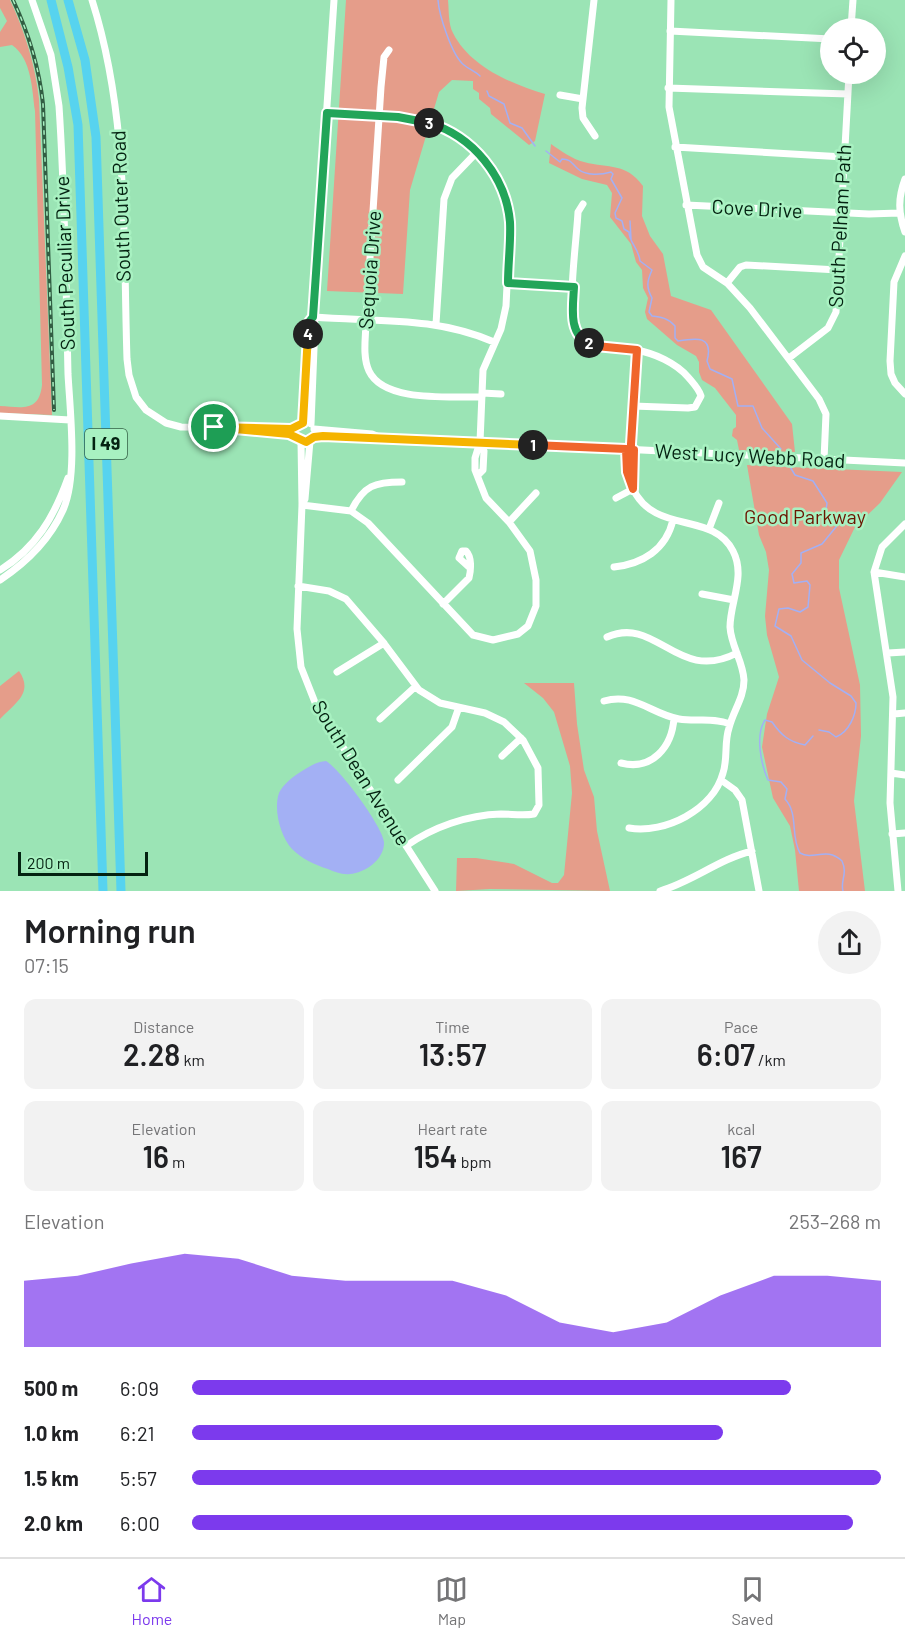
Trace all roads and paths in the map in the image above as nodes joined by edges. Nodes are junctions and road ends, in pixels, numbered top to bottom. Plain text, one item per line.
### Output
1 (32, 0) edge
2 (51, 0) edge
3 (68, 0) edge
4 (92, 0) edge
5 (334, 0) edge
6 (594, 0) edge
7 (671, 0) edge
8 (853, 0) edge
9 (852, 18) edge
10 (670, 31) junction
11 (820, 38) edge
12 (389, 50) dead end
13 (848, 84) edge
14 (668, 88) junction
15 (848, 94) junction
16 (560, 95) dead end
17 (583, 99) junction
18 (327, 113) junction
19 (379, 116) junction
20 (595, 135) dead end
21 (675, 147) junction
22 (477, 152) junction
23 (844, 157) junction
24 (905, 178) edge
25 (583, 204) dead end
26 (686, 205) junction
27 (840, 213) junction
28 (899, 213) junction
29 (905, 232) edge
30 (905, 256) edge
31 (838, 270) junction
32 (508, 283) junction
33 (727, 283) junction
34 (574, 287) junction
35 (313, 317) junction
36 (366, 320) junction
37 (436, 324) junction
38 (494, 342) junction
39 (637, 350) junction
40 (789, 358) junction
41 (501, 393) dead end
42 (905, 394) edge
43 (482, 395) junction
44 (633, 406) junction
45 (146, 410) joint
46 (0, 416) edge
47 (70, 420) junction
48 (306, 432) junction
49 (480, 442) junction
50 (630, 450) junction
51 (824, 460) junction
52 (905, 464) edge
53 (70, 470) junction
54 (402, 482) dead end
55 (633, 489) junction
56 (536, 493) dead end
57 (616, 498) dead end
58 (719, 503) dead end
59 (302, 505) junction
60 (351, 511) junction
61 (673, 520) junction
62 (509, 522) junction
63 (905, 524) edge
64 (709, 529) junction
65 (614, 567) dead end
66 (470, 568) dead end
67 (0, 570) edge
68 (873, 572) junction
69 (905, 577) edge
70 (0, 580) edge
71 (298, 586) junction
72 (702, 594) dead end
73 (735, 600) junction
74 (443, 604) junction
75 (607, 637) dead end
76 (384, 643) junction
77 (905, 652) edge
78 (737, 653) junction
79 (888, 653) junction
80 (337, 672) dead end
81 (416, 686) junction
82 (604, 701) dead end
83 (459, 707) junction
84 (905, 713) edge
85 (894, 714) junction
86 (674, 718) junction
87 (380, 719) dead end
88 (730, 724) junction
89 (521, 738) junction
90 (502, 756) dead end
91 (621, 763) dead end
92 (891, 773) junction
93 (905, 775) edge
94 (398, 780) dead end
95 (721, 780) junction
96 (628, 828) dead end
97 (905, 833) edge
98 (892, 834) junction
99 (406, 846) junction
100 (752, 851) junction
101 (103, 891) edge
102 (121, 891) edge
103 (435, 891) edge
104 (660, 891) edge
105 (759, 891) edge
106 (898, 891) edge

1 - 47 street, South Peculiar Drive
2 - 101 highway, I 49
3 - 102 highway, I 49
4 - 45 street, South Outer Road
5 - 18 street, South Dean Avenue
6 - 17 street
7 - 10 street
8 - 9 street
10 - 11 street
10 - 14 street
12 - 19 street, Sequoia Drive
13 - 15 street, South Pelham Path
14 - 15 street
14 - 21 street
15 - 23 street, South Pelham Path
16 - 17 street
17 - 20 street
18 - 19 street
18 - 35 street, South Dean Avenue
19 - 22 street
19 - 36 street, Sequoia Drive
21 - 23 street
21 - 26 street
22 - 32 street
22 - 37 street
23 - 27 street, South Pelham Path
24 - 28 street
25 - 34 street
26 - 27 street, Cove Drive
26 - 33 street
27 - 28 street, Cove Drive
27 - 31 street, South Pelham Path
28 - 29 street
30 - 42 street
31 - 33 street
31 - 40 street, South Pelham Path
32 - 34 street
32 - 38 street
33 - 40 street
34 - 39 street
35 - 36 street
35 - 48 street, South Dean Avenue
36 - 37 street
36 - 43 street, Sequoia Drive
37 - 38 street
38 - 43 street
39 - 44 street
39 - 44 street
40 - 51 street
41 - 43 street, Sequoia Drive
43 - 49 street
44 - 50 street
45 - 48 street, West Lucy Webb Road
46 - 47 street
47 - 53 street, South Peculiar Drive
48 - 49 street, West Lucy Webb Road
48 - 59 street, South Dean Avenue
49 - 50 street, West Lucy Webb Road
49 - 62 street
50 - 51 street, West Lucy Webb Road
50 - 55 street
51 - 52 street, West Lucy Webb Road
53 - 67 street
53 - 70 street
54 - 60 street
55 - 57 street
55 - 61 street
56 - 62 street
58 - 64 street
59 - 60 street
59 - 71 street, South Dean Avenue
60 - 74 street
61 - 64 street
61 - 65 street
62 - 74 street
63 - 68 street
64 - 73 street
66 - 74 street
68 - 69 street
68 - 79 street
71 - 76 street
71 - 99 street, South Dean Avenue
72 - 73 street
73 - 78 street
75 - 78 street
76 - 80 street
76 - 81 street
77 - 79 street
78 - 88 street
79 - 85 street
81 - 83 street
81 - 87 street
82 - 86 street
83 - 89 street
83 - 94 street
84 - 85 street
85 - 92 street
86 - 88 street
86 - 91 street
88 - 95 street
89 - 90 street
89 - 99 street
92 - 93 street
92 - 98 street
95 - 96 street
95 - 100 street
97 - 98 street
98 - 106 street
99 - 103 street, South Dean Avenue
100 - 104 street
100 - 105 street

